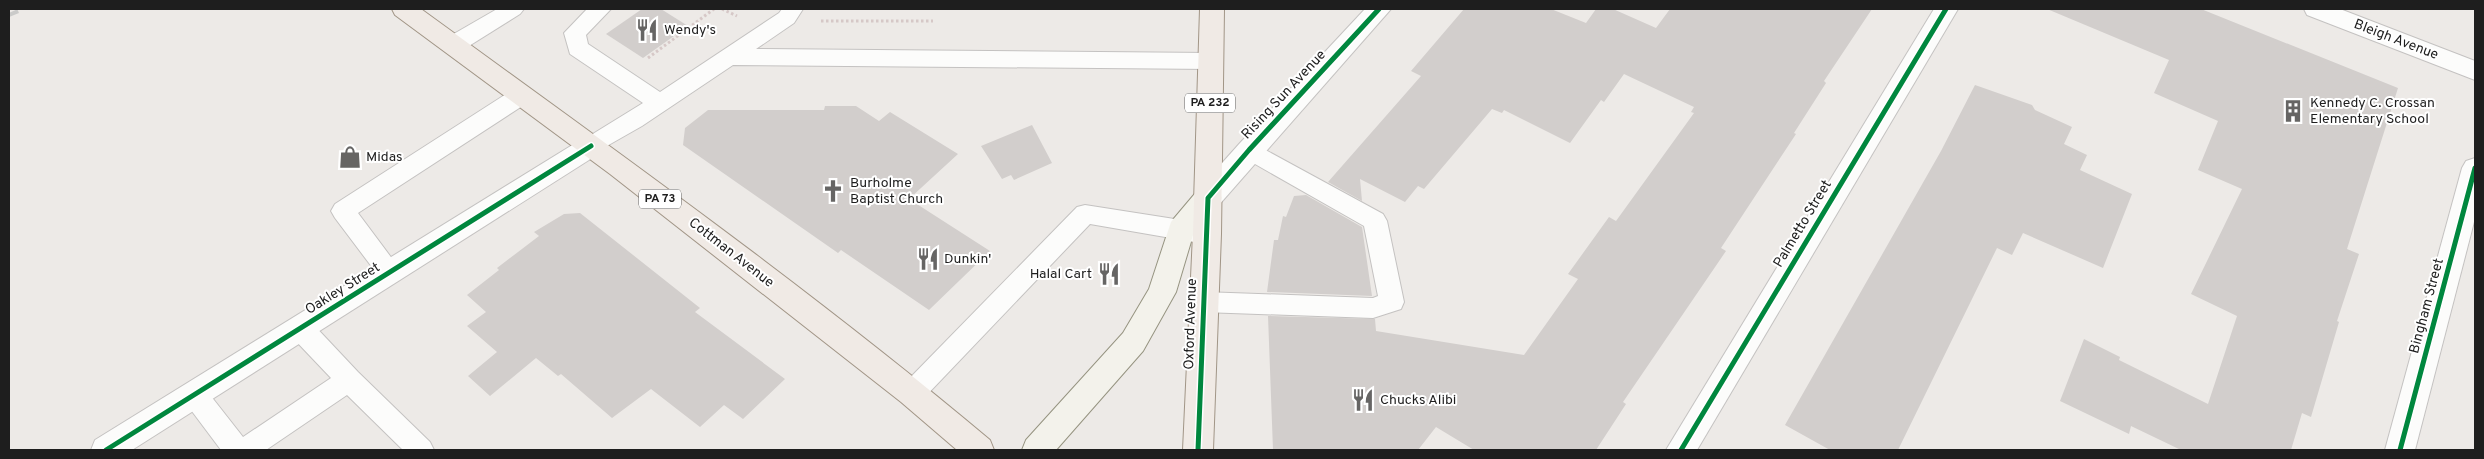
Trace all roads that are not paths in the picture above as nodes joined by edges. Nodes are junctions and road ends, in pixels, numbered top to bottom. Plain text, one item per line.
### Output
1 (404, 9) edge
2 (513, 9) edge
3 (600, 9) edge
4 (1212, 9) edge
5 (1379, 9) edge
6 (1946, 9) edge
7 (2316, 9) edge
8 (790, 13) edge
9 (453, 44) junction
10 (729, 57) junction
11 (1210, 61) junction
12 (2475, 71) edge
13 (522, 95) junction
14 (660, 103) junction
15 (591, 146) junction
16 (1248, 150) junction
17 (2475, 168) edge
18 (1208, 198) junction
19 (1194, 232) junction
20 (390, 272) junction
21 (1203, 302) junction
22 (300, 329) junction
23 (349, 380) junction
24 (912, 393) junction
25 (194, 394) junction
26 (106, 450) edge
27 (237, 450) edge
28 (245, 450) edge
29 (421, 450) edge
30 (979, 450) edge
31 (1037, 450) edge
32 (1198, 450) edge
33 (1681, 450) edge
34 (2400, 450) edge

1 - 9 main road, Cottman Avenue / PA 73
2 - 9 lane
3 - 14 lane
4 - 11 main road, Oxford Avenue / PA 232
5 - 16 street, Rising Sun Avenue
6 - 33 street, Palmetto Street
7 - 12 street, Bleigh Avenue
8 - 10 lane
9 - 13 main road, Cottman Avenue / PA 73
10 - 11 lane
10 - 14 lane
11 - 18 main road, Oxford Avenue / PA 232
13 - 15 main road, Cottman Avenue / PA 73
13 - 20 lane
14 - 15 lane
15 - 20 street, Oakley Street
15 - 24 main road, Cottman Avenue / PA 73
16 - 18 street, Rising Sun Avenue
16 - 21 lane
17 - 34 street, Bingham Street
18 - 19 main road, Oxford Avenue / PA 232
19 - 21 main road, Oxford Avenue / PA 232
19 - 24 lane
19 - 31 main road
20 - 22 street, Oakley Street
21 - 32 main road, Oxford Avenue / PA 232
22 - 23 lane
22 - 25 street, Oakley Street
23 - 28 lane
23 - 29 lane
24 - 30 main road, Cottman Avenue / PA 73
25 - 26 street, Oakley Street
25 - 27 lane

